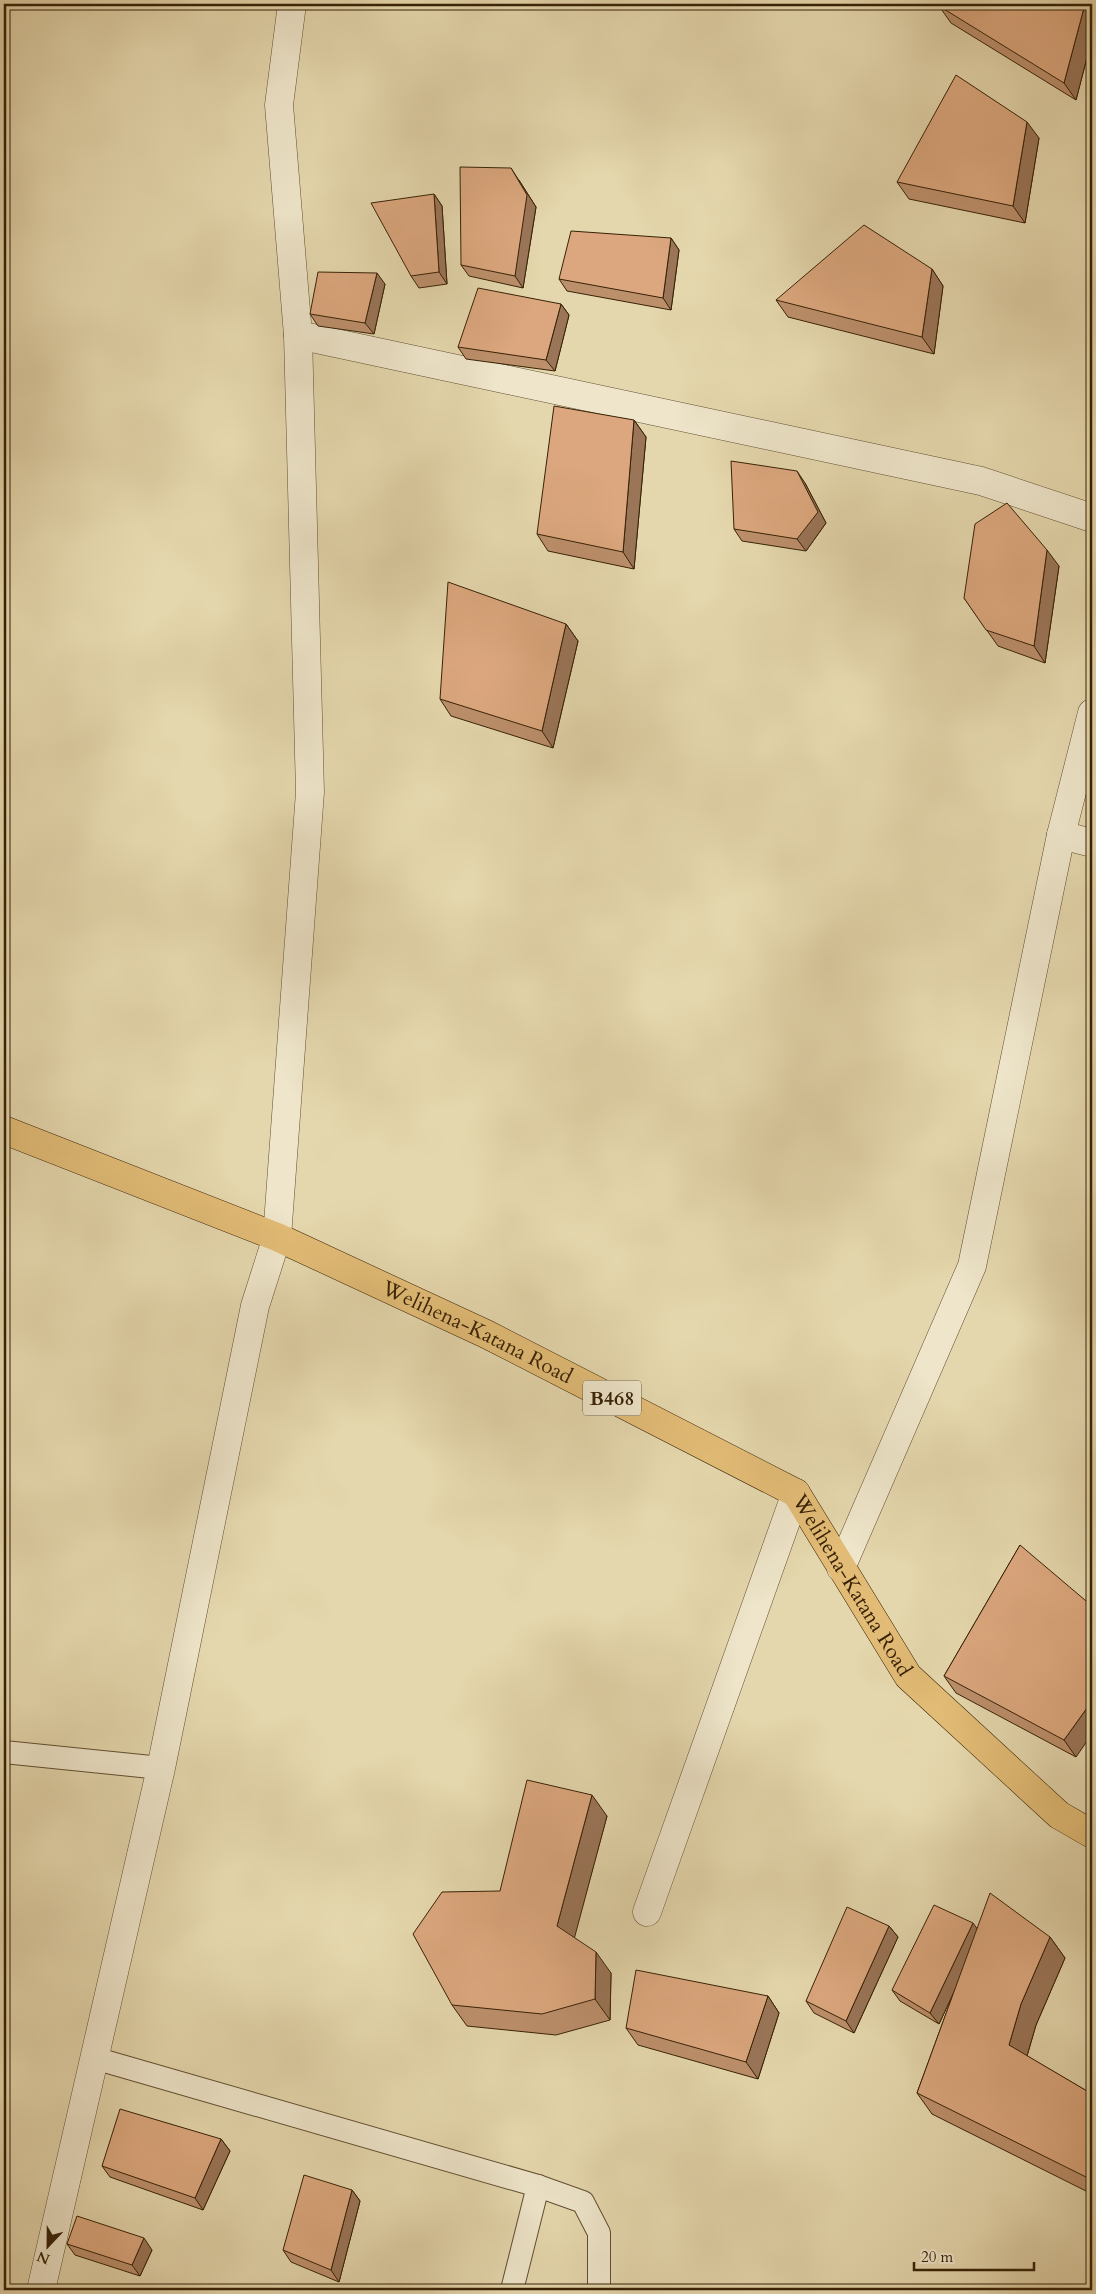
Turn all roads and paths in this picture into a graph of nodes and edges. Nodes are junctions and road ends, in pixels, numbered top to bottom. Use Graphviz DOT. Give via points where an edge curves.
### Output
graph roads {
  1 [pos="292,4"];
  2 [pos="298,335"];
  3 [pos="1092,518"];
  4 [pos="1092,713"];
  5 [pos="1061,835"];
  6 [pos="1092,843"];
  7 [pos="4,1130"];
  8 [pos="277,1237"];
  9 [pos="796,1493"];
  10 [pos="841,1568"];
  11 [pos="4,1752"];
  12 [pos="161,1768"];
  13 [pos="1092,1834"];
  14 [pos="647,1912"];
  15 [pos="94,2058"];
  16 [pos="538,2186"];
  17 [pos="40,2290"];
  18 [pos="512,2290"];
  19 [pos="599,2290"];
  1 -- 2 [label="street" via="279,105"];
  2 -- 3 [label="street" via="981,481"];
  2 -- 8 [label="street" via="310,792"];
  4 -- 5 [label="street"];
  5 -- 6 [label="street"];
  5 -- 10 [label="street" via="972,1266"];
  7 -- 8 [label="main road, Welihena-Katana Road / B468"];
  8 -- 9 [label="main road, Welihena-Katana Road / B468" via="486,1334"];
  8 -- 12 [label="street" via="255,1306"];
  9 -- 10 [label="main road, Welihena-Katana Road"];
  9 -- 14 [label="street"];
  10 -- 13 [label="main road, Welihena-Katana Road" via="908,1676 1059,1815"];
  11 -- 12 [label="lane"];
  12 -- 15 [label="street"];
  15 -- 16 [label="lane"];
  15 -- 17 [label="street"];
  16 -- 18 [label="lane"];
  16 -- 19 [label="lane" via="583,2202 599,2233"];
}
